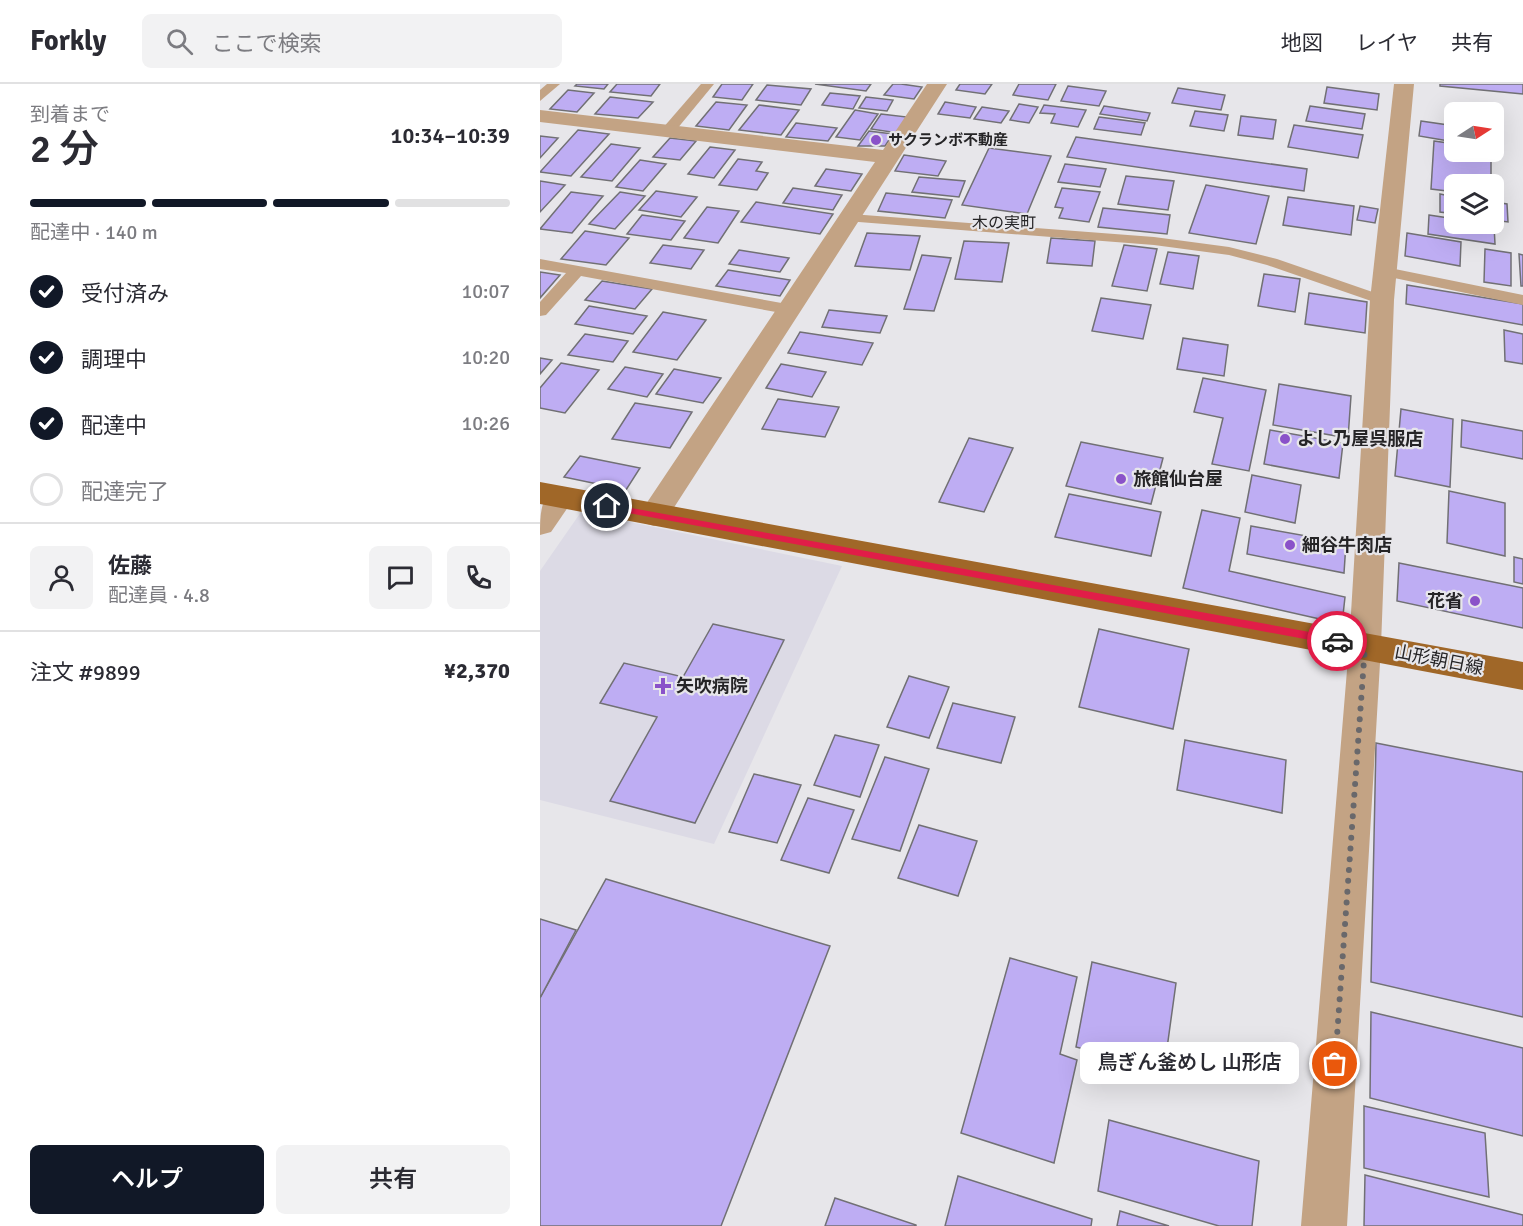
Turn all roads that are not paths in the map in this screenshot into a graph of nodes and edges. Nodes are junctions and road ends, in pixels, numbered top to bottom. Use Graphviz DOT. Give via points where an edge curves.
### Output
graph roads {
  1 [pos="554,84"];
  2 [pos="708,84"];
  3 [pos="937,84"];
  4 [pos="1404,84"];
  5 [pos="540,97"];
  6 [pos="540,116"];
  7 [pos="667,132"];
  8 [pos="890,157"];
  9 [pos="851,218"];
  10 [pos="540,264"];
  11 [pos="578,270"];
  12 [pos="1384,286"];
  13 [pos="1523,300"];
  14 [pos="787,309"];
  15 [pos="540,311"];
  16 [pos="550,495"];
  17 [pos="654,515"];
  18 [pos="540,524"];
  19 [pos="1365,646"];
  20 [pos="1523,676"];
  21 [pos="1324,1226"];
  1 -- 5 [label="lane"];
  2 -- 7 [label="lane"];
  3 -- 8 [label="street"];
  4 -- 12 [label="street"];
  6 -- 7 [label="street"];
  7 -- 8 [label="street"];
  8 -- 9 [label="street"];
  9 -- 12 [label="lane" via="1154,241 1229,251"];
  9 -- 14 [label="street"];
  10 -- 11 [label="lane"];
  11 -- 14 [label="lane"];
  11 -- 15 [label="lane"];
  12 -- 13 [label="lane"];
  12 -- 19 [label="street"];
  14 -- 17 [label="street"];
  16 -- 17 [label="main road, 山形朝日線"];
  16 -- 18 [label="street"];
  17 -- 19 [label="main road, 山形朝日線"];
  19 -- 20 [label="main road, 山形朝日線"];
  19 -- 21 [label="street"];
}
